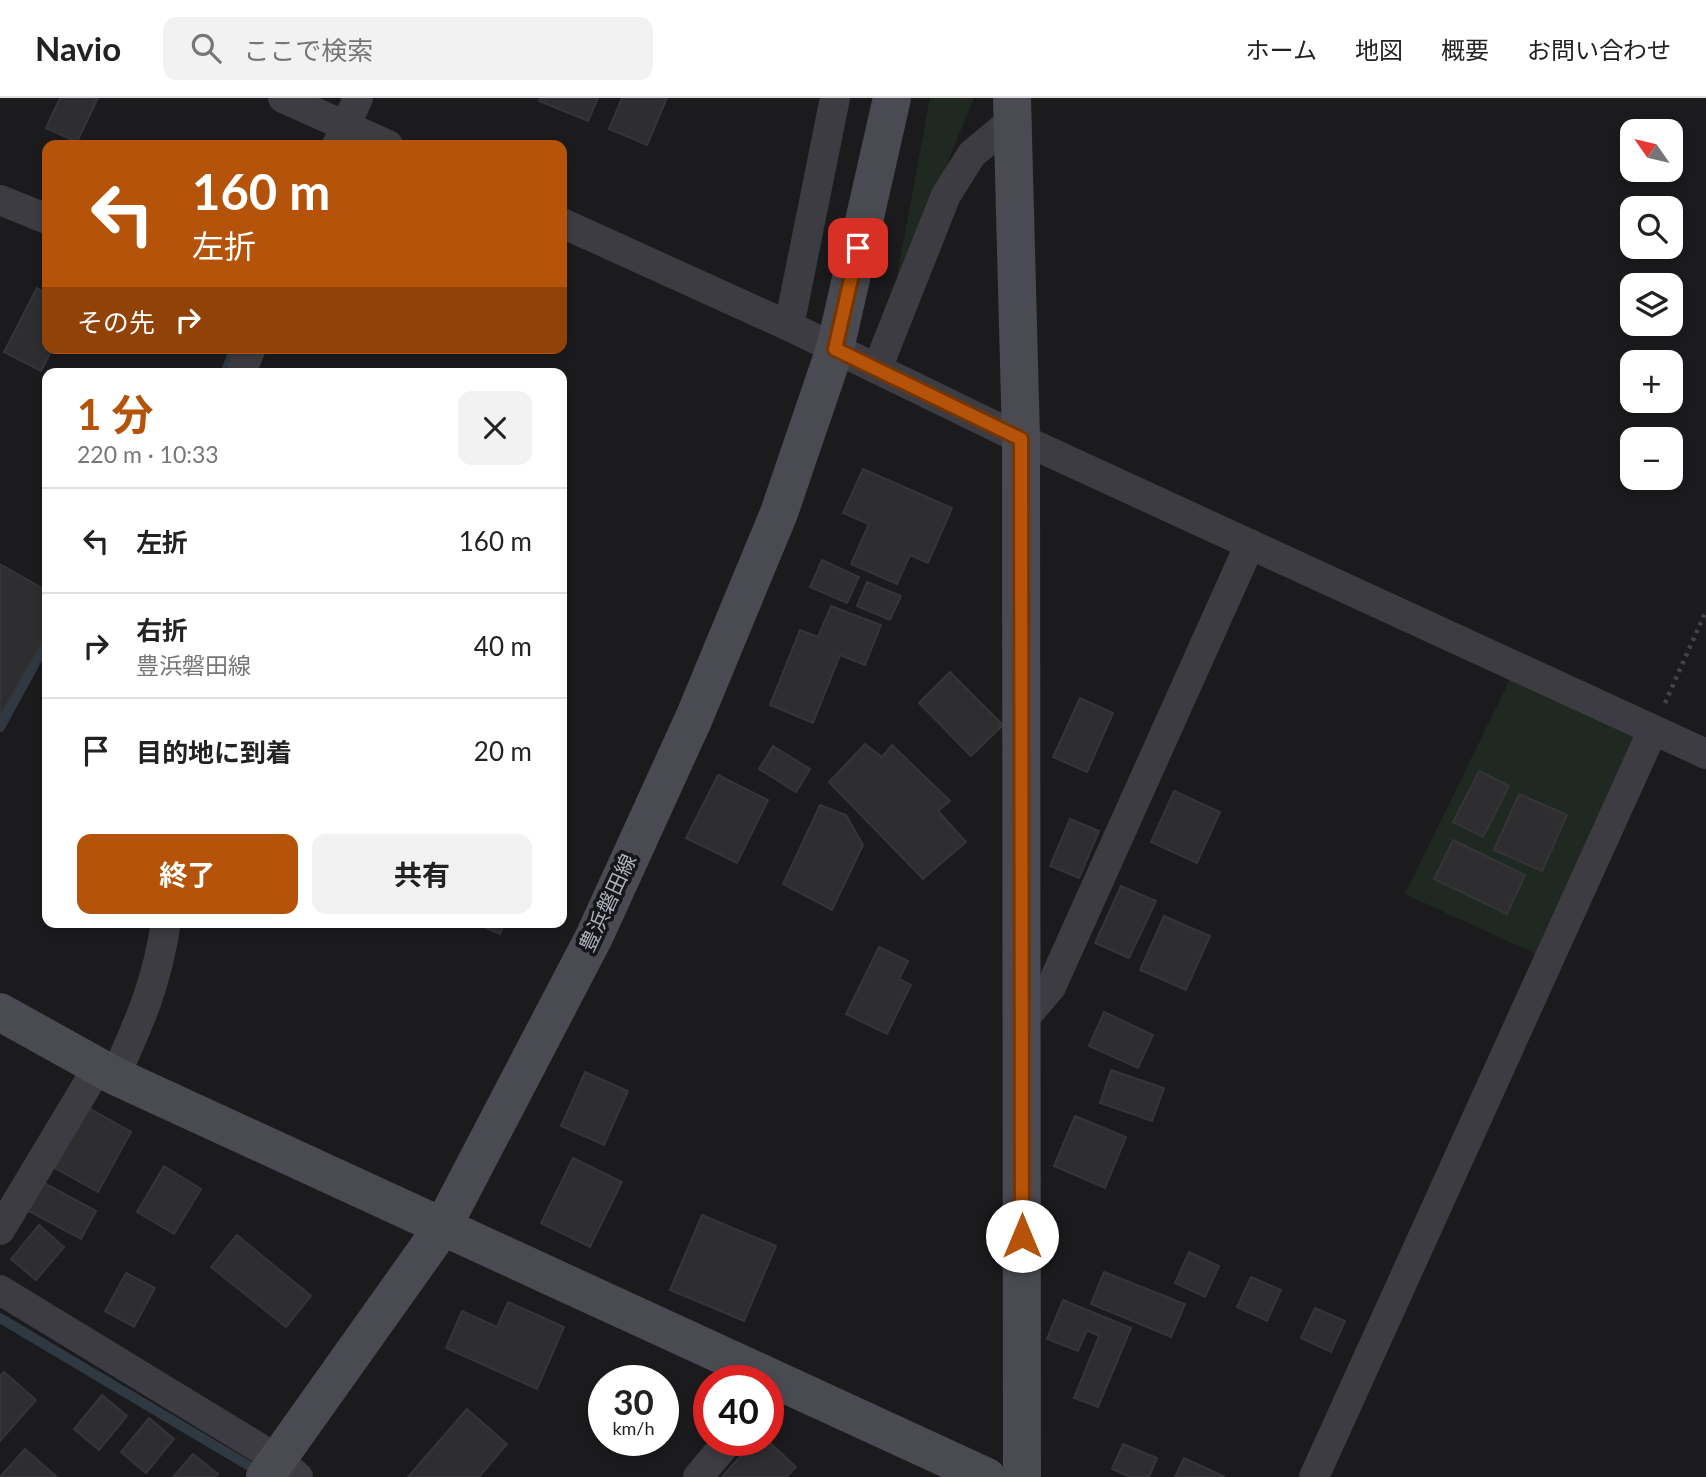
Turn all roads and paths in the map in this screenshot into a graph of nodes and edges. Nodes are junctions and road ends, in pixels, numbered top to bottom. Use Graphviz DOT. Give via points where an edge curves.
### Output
graph roads {
  1 [pos="283,98"];
  2 [pos="358,98"];
  3 [pos="835,98"];
  4 [pos="892,98"];
  5 [pos="1012,109"];
  6 [pos="341,136"];
  7 [pos="362,140"];
  8 [pos="0,200"];
  9 [pos="42,217"];
  10 [pos="567,225"];
  11 [pos="789,326"];
  12 [pos="835,349"];
  13 [pos="877,369"];
  14 [pos="1021,439"];
  15 [pos="1250,544"];
  16 [pos="1706,611"];
  17 [pos="1653,730"];
  18 [pos="1706,754"];
  19 [pos="165,928"];
  20 [pos="0,1012"];
  21 [pos="1022,1021"];
  22 [pos="106,1071"];
  23 [pos="442,1228"];
  24 [pos="0,1230"];
  25 [pos="0,1290"];
  26 [pos="726,1365"];
  27 [pos="784,1392"];
  28 [pos="716,1456"];
  29 [pos="281,1471"];
  30 [pos="698,1477"];
  31 [pos="987,1477"];
  32 [pos="1022,1477"];
  33 [pos="1314,1477"];
  1 -- 6 [label="street"];
  2 -- 6 [label="street"];
  3 -- 11 [label="street"];
  4 -- 12 [label="street, 豊浜磐田線"];
  5 -- 13 [label="street" via="972,153 946,195"];
  5 -- 14 [label="street"];
  6 -- 7 [label="street"];
  8 -- 9 [label="street"];
  10 -- 11 [label="street"];
  11 -- 12 [label="street"];
  12 -- 13 [label="street"];
  12 -- 23 [label="street, 豊浜磐田線" via="779,513 695,718 594,937"];
  13 -- 14 [label="street"];
  14 -- 15 [label="street"];
  14 -- 21 [label="street"];
  15 -- 17 [label="street"];
  15 -- 21 [label="street" via="1051,987"];
  16 -- 17 [label="path"];
  17 -- 18 [label="street"];
  17 -- 33 [label="street"];
  19 -- 22 [label="street" via="159,968 145,1010"];
  20 -- 22 [label="street"];
  21 -- 32 [label="street"];
  22 -- 23 [label="street"];
  22 -- 24 [label="street"];
  23 -- 26 [label="street"];
  23 -- 29 [label="street, 豊浜磐田線"];
  25 -- 29 [label="street"];
  27 -- 31 [label="street"];
  28 -- 30 [label="street"];
}
